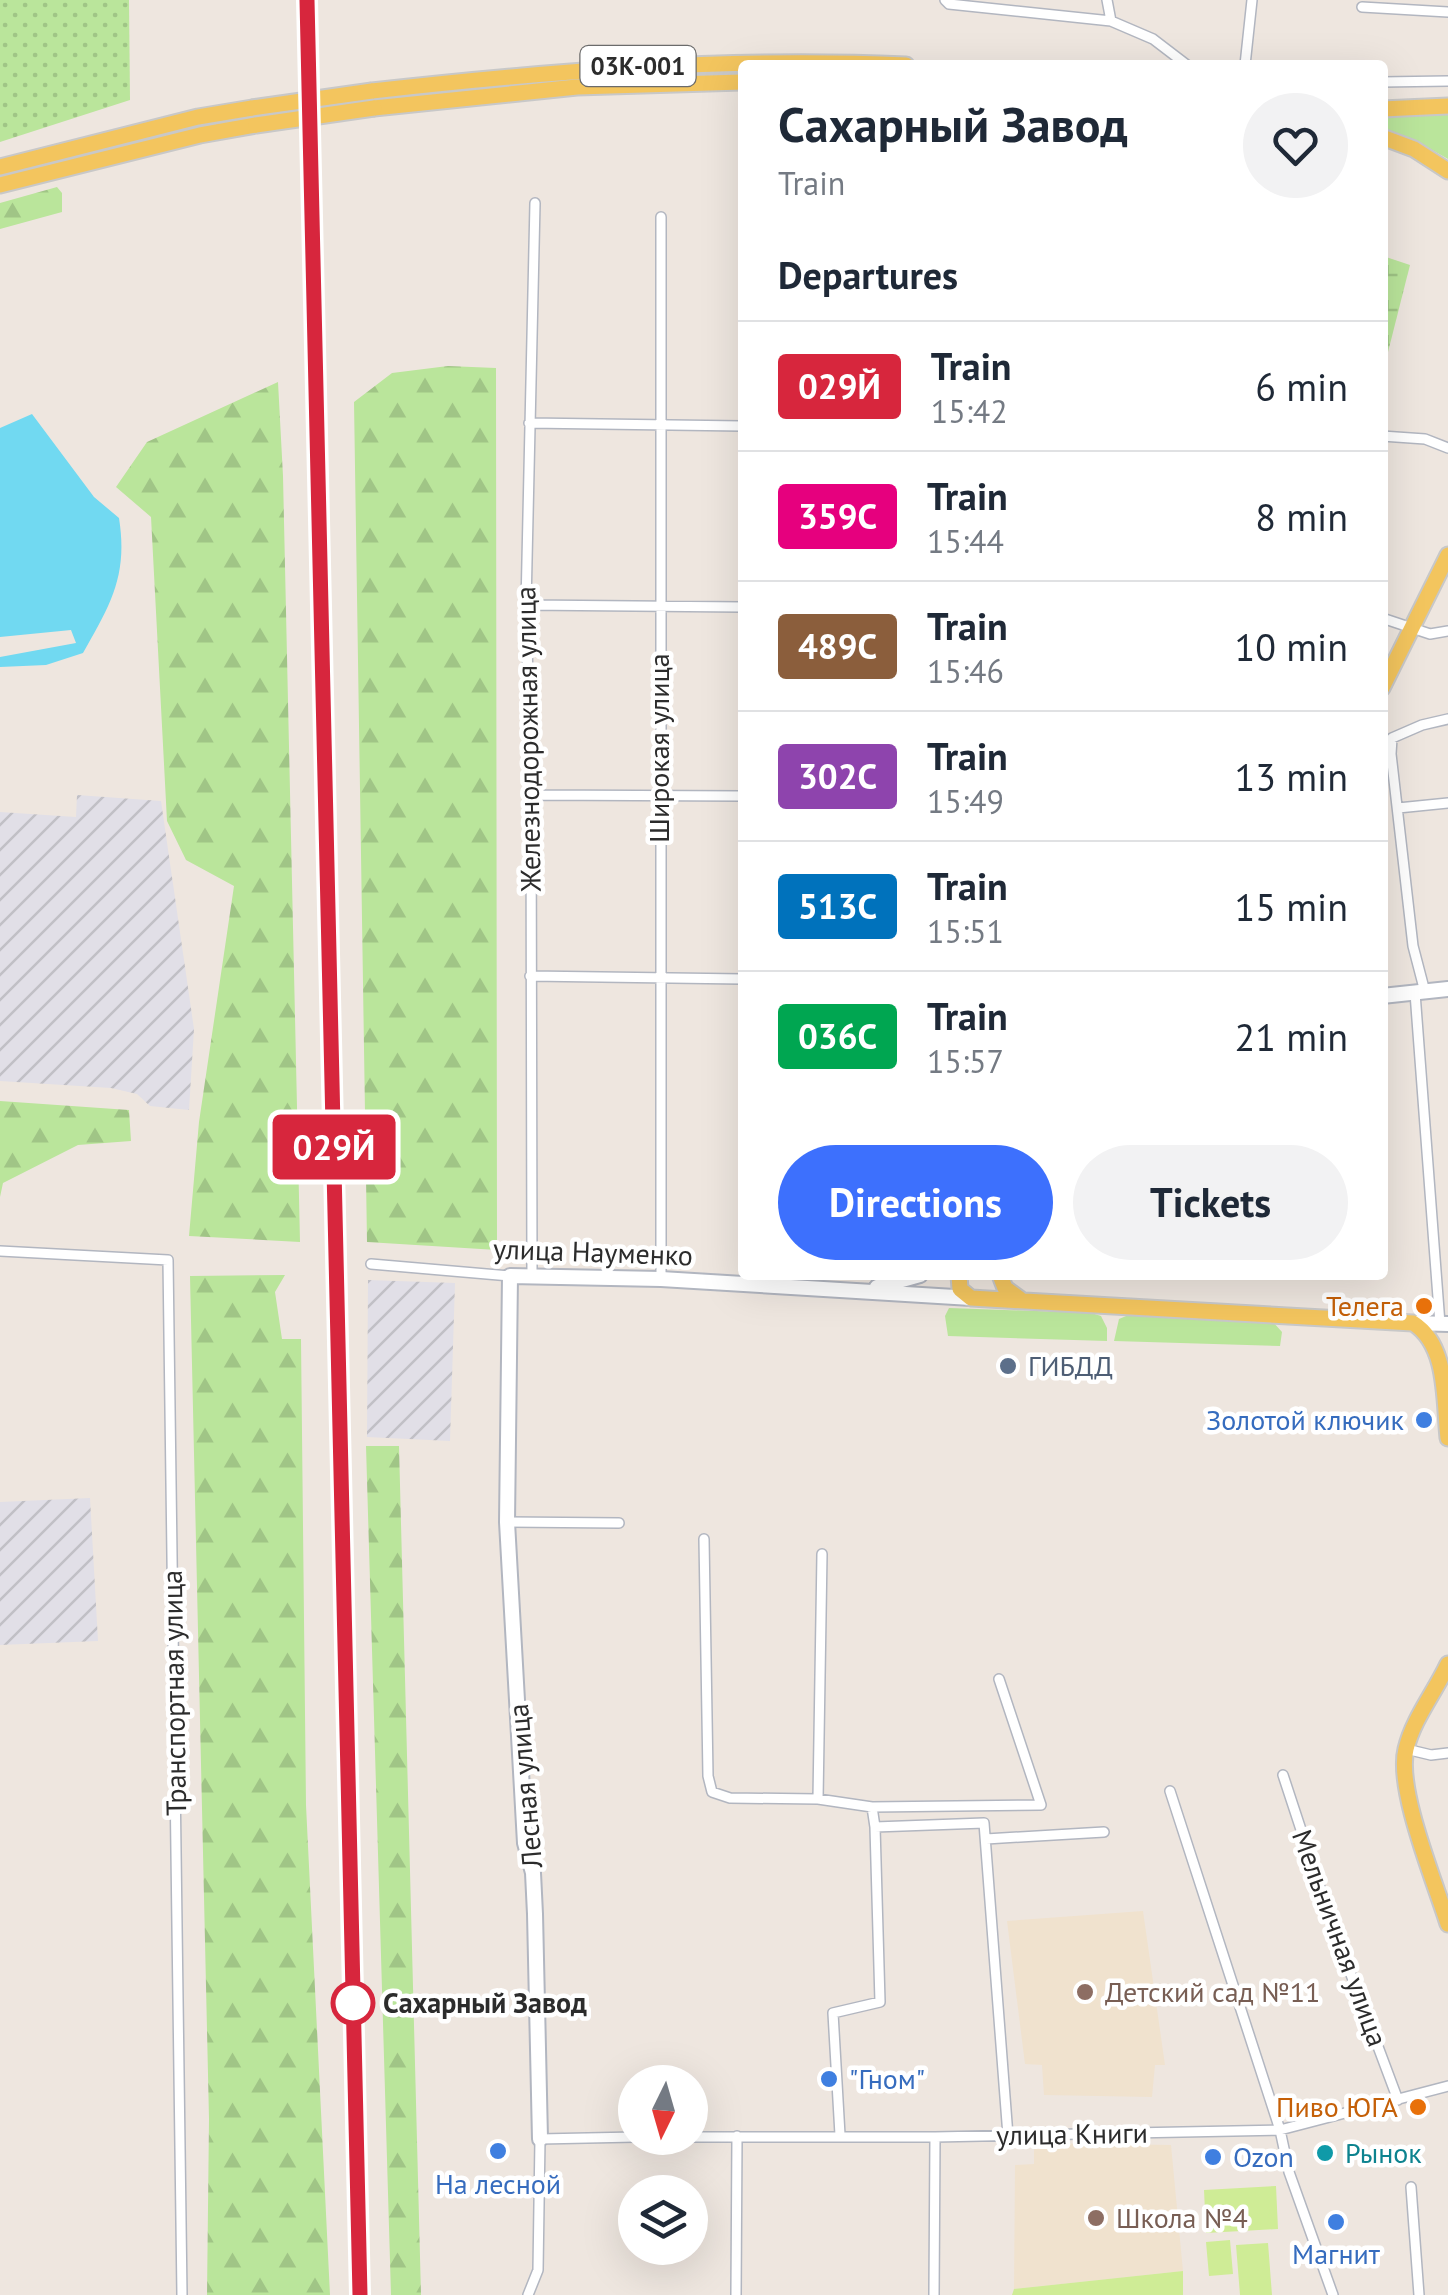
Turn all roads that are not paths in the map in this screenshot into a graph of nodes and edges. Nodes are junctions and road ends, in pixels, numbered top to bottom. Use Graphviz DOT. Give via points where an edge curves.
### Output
graph roads {
  1 [pos="946,0"];
  2 [pos="1108,0"];
  3 [pos="1252,0"];
  4 [pos="1362,7"];
  5 [pos="1448,12"];
  6 [pos="1110,21"];
  7 [pos="1180,60"];
  8 [pos="1246,60"];
  9 [pos="738,64"];
  10 [pos="1448,80"];
  11 [pos="738,82"];
  12 [pos="1388,82"];
  13 [pos="373,100"];
  14 [pos="1448,106"];
  15 [pos="1388,109"];
  16 [pos="254,116"];
  17 [pos="1388,139"];
  18 [pos="0,167"];
  19 [pos="1448,171"];
  20 [pos="0,185"];
  21 [pos="536,203"];
  22 [pos="661,217"];
  23 [pos="530,424"];
  24 [pos="660,426"];
  25 [pos="738,426"];
  26 [pos="1388,437"];
  27 [pos="1448,448"];
  28 [pos="1448,555"];
  29 [pos="526,605"];
  30 [pos="658,606"];
  31 [pos="738,607"];
  32 [pos="1388,620"];
  33 [pos="1411,629"];
  34 [pos="1448,632"];
  35 [pos="1388,676"];
  36 [pos="1448,719"];
  37 [pos="530,794"];
  38 [pos="661,794"];
  39 [pos="738,796"];
  40 [pos="1448,802"];
  41 [pos="1398,808"];
  42 [pos="530,976"];
  43 [pos="658,978"];
  44 [pos="738,979"];
  45 [pos="1448,989"];
  46 [pos="1420,992"];
  47 [pos="1388,995"];
  48 [pos="0,1251"];
  49 [pos="371,1264"];
  50 [pos="510,1276"];
  51 [pos="532,1276"];
  52 [pos="660,1279"];
  53 [pos="738,1280"];
  54 [pos="789,1280"];
  55 [pos="902,1280"];
  56 [pos="959,1280"];
  57 [pos="999,1283"];
  58 [pos="868,1290"];
  59 [pos="971,1298"];
  60 [pos="1413,1324"];
  61 [pos="1444,1324"];
  62 [pos="1448,1438"];
  63 [pos="506,1522"];
  64 [pos="619,1523"];
  65 [pos="704,1538"];
  66 [pos="822,1554"];
  67 [pos="1448,1664"];
  68 [pos="999,1678"];
  69 [pos="1406,1749"];
  70 [pos="1448,1753"];
  71 [pos="1283,1775"];
  72 [pos="1170,1791"];
  73 [pos="818,1798"];
  74 [pos="872,1807"];
  75 [pos="876,1827"];
  76 [pos="1104,1832"];
  77 [pos="986,1840"];
  78 [pos="1448,1924"];
  79 [pos="1448,2086"];
  80 [pos="1398,2100"];
  81 [pos="1280,2130"];
  82 [pos="840,2135"];
  83 [pos="708,2136"];
  84 [pos="737,2136"];
  85 [pos="1008,2136"];
  86 [pos="935,2137"];
  87 [pos="618,2138"];
  88 [pos="540,2139"];
  89 [pos="1411,2186"];
  90 [pos="182,2295"];
  91 [pos="528,2295"];
  92 [pos="736,2295"];
  93 [pos="934,2295"];
  94 [pos="1333,2295"];
  95 [pos="1419,2295"];
  1 -- 6 [label="street"];
  2 -- 6 [label="street"];
  3 -- 8 [label="street"];
  4 -- 5 [label="street"];
  6 -- 7 [label="street" via="1153,39"];
  9 -- 13 [label="main road, 03К-001" via="636,66"];
  10 -- 12 [label="street"];
  11 -- 13 [label="main road, 03К-001"];
  13 -- 16 [label="main road, 03К-001, bridge"];
  14 -- 15 [label="main road"];
  16 -- 18 [label="main road, 03К-001" via="147,130"];
  16 -- 20 [label="main road, 03К-001"];
  17 -- 19 [label="main road"];
  21 -- 23 [label="street, Железнодорожная улица"];
  22 -- 24 [label="street, Широкая улица"];
  23 -- 24 [label="street"];
  23 -- 29 [label="street, Железнодорожная улица"];
  24 -- 25 [label="street"];
  24 -- 30 [label="street, Широкая улица"];
  26 -- 27 [label="street"];
  28 -- 33 [label="main road"];
  29 -- 30 [label="street"];
  29 -- 37 [label="street, Железнодорожная улица"];
  30 -- 31 [label="street"];
  30 -- 38 [label="street, Широкая улица"];
  32 -- 33 [label="street"];
  33 -- 34 [label="street"];
  33 -- 35 [label="main road"];
  36 -- 41 [label="street" via="1392,738"];
  37 -- 38 [label="street"];
  37 -- 42 [label="street, Железнодорожная улица"];
  38 -- 39 [label="street"];
  38 -- 43 [label="street, Широкая улица"];
  40 -- 41 [label="street"];
  41 -- 46 [label="street"];
  42 -- 43 [label="street"];
  42 -- 51 [label="street, Железнодорожная улица"];
  43 -- 44 [label="street"];
  43 -- 52 [label="street, Широкая улица"];
  45 -- 46 [label="street"];
  46 -- 47 [label="street"];
  46 -- 61 [label="street"];
  48 -- 90 [label="street, Транспортная улица" via="168,1260"];
  49 -- 50 [label="street, улица Науменко"];
  50 -- 51 [label="street, улица Науменко"];
  50 -- 63 [label="street, Лесная улица"];
  51 -- 52 [label="street, улица Науменко"];
  52 -- 53 [label="street, улица Науменко"];
  54 -- 58 [label="street, улица Науменко"];
  55 -- 58 [label="street"];
  56 -- 59 [label="main road"];
  57 -- 59 [label="main road, улица Науменко"];
  57 -- 60 [label="main road" via="1023,1301"];
  58 -- 59 [label="street, улица Науменко"];
  60 -- 61 [label="street"];
  60 -- 62 [label="main road" via="1435,1342"];
  63 -- 64 [label="street"];
  63 -- 88 [label="street, Лесная улица" via="524,1843 533,1873"];
  65 -- 73 [label="street" via="712,1792"];
  66 -- 73 [label="street"];
  67 -- 69 [label="main road"];
  68 -- 74 [label="street" via="1041,1805"];
  69 -- 70 [label="street"];
  69 -- 78 [label="main road" via="1408,1793"];
  71 -- 80 [label="street, Мельничная улица"];
  72 -- 81 [label="street"];
  73 -- 74 [label="street"];
  74 -- 75 [label="street"];
  75 -- 77 [label="street" via="984,1822"];
  75 -- 82 [label="street" via="880,2002 833,2013"];
  76 -- 77 [label="street"];
  77 -- 85 [label="street"];
  79 -- 80 [label="street, улица Книги"];
  80 -- 81 [label="street, улица Книги"];
  81 -- 85 [label="street, улица Книги"];
  81 -- 94 [label="street"];
  82 -- 84 [label="street, улица Книги"];
  82 -- 86 [label="street, улица Книги"];
  83 -- 84 [label="street, улица Книги"];
  84 -- 92 [label="street"];
  85 -- 86 [label="street, улица Книги"];
  86 -- 93 [label="street"];
  87 -- 88 [label="street"];
  88 -- 91 [label="street, Лесная улица" via="538,2270"];
  89 -- 95 [label="street"];
}
